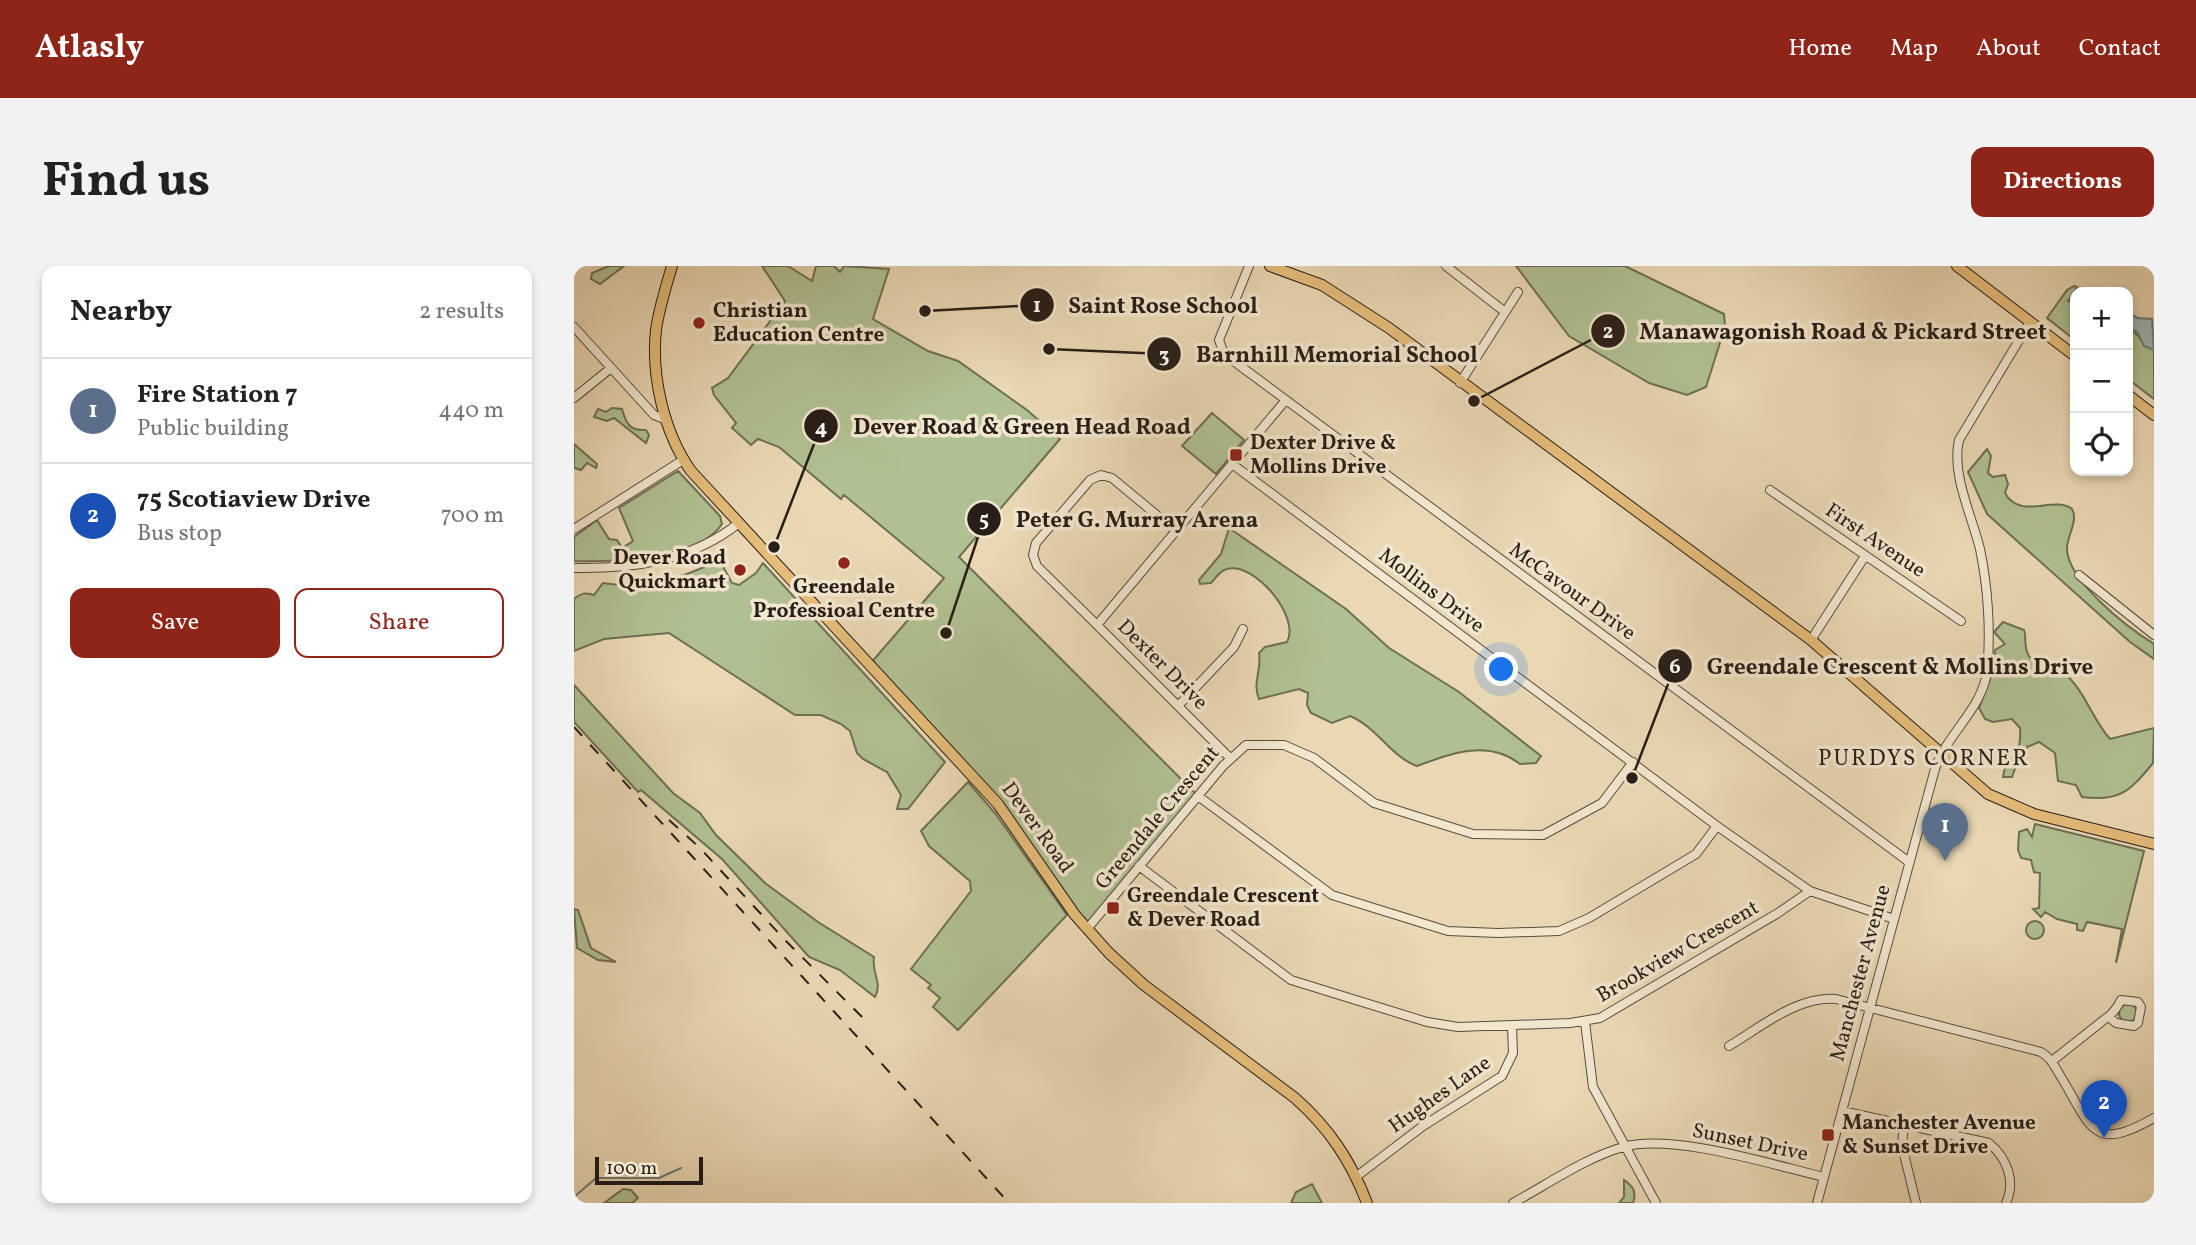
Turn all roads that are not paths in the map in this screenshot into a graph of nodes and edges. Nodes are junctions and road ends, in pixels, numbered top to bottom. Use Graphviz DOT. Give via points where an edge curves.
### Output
graph roads {
  1 [pos="672,266"];
  2 [pos="1249,266"];
  3 [pos="1270,266"];
  4 [pos="1446,266"];
  5 [pos="1956,266"];
  6 [pos="1518,292"];
  7 [pos="1505,312"];
  8 [pos="2030,322"];
  9 [pos="574,327"];
  10 [pos="2070,352"];
  11 [pos="611,368"];
  12 [pos="1460,383"];
  13 [pos="574,397"];
  14 [pos="2133,399"];
  15 [pos="1285,401"];
  16 [pos="2154,415"];
  17 [pos="667,420"];
  18 [pos="683,460"];
  19 [pos="1232,464"];
  20 [pos="1770,490"];
  21 [pos="740,523"];
  22 [pos="575,527"];
  23 [pos="1176,531"];
  24 [pos="1865,556"];
  25 [pos="574,568"];
  26 [pos="2079,575"];
  27 [pos="1961,621"];
  28 [pos="1097,625"];
  29 [pos="1242,629"];
  30 [pos="2154,635"];
  31 [pos="1811,640"];
  32 [pos="1178,706"];
  33 [pos="1940,752"];
  34 [pos="1230,758"];
  35 [pos="1633,762"];
  36 [pos="1198,796"];
  37 [pos="1717,826"];
  38 [pos="2154,844"];
  39 [pos="1909,862"];
  40 [pos="1139,866"];
  41 [pos="1810,891"];
  42 [pos="1894,919"];
  43 [pos="1087,929"];
  44 [pos="1870,1006"];
  45 [pos="2109,1017"];
  46 [pos="1585,1022"];
  47 [pos="1512,1026"];
  48 [pos="1729,1046"];
  49 [pos="2052,1061"];
  50 [pos="1842,1111"];
  51 [pos="2154,1118"];
  52 [pos="1904,1123"];
  53 [pos="1625,1147"];
  54 [pos="1357,1177"];
  55 [pos="1824,1178"];
  56 [pos="1367,1203"];
  57 [pos="1513,1203"];
  58 [pos="1656,1203"];
  59 [pos="1817,1203"];
  60 [pos="1916,1203"];
  61 [pos="2006,1203"];
  1 -- 17 [label="main road" via="655,352"];
  2 -- 15 [label="street, McCavour Drive" via="1219,345 1224,354"];
  3 -- 12 [label="main road" via="1322,285 1352,303"];
  4 -- 7 [label="street"];
  5 -- 8 [label="main road"];
  6 -- 7 [label="street"];
  7 -- 12 [label="street"];
  8 -- 10 [label="main road"];
  8 -- 33 [label="street, Manchester Avenue" via="1963,430 1956,452 1981,553 1988,661 1982,689"];
  9 -- 11 [label="street"];
  11 -- 13 [label="street"];
  11 -- 17 [label="street" via="654,415"];
  12 -- 31 [label="main road"];
  14 -- 16 [label="main road"];
  15 -- 19 [label="street, Dexter Drive"];
  15 -- 39 [label="street, McCavour Drive"];
  17 -- 18 [label="main road"];
  18 -- 21 [label="main road, Dever Road"];
  18 -- 22 [label="street"];
  19 -- 23 [label="street, Dexter Drive"];
  19 -- 35 [label="street, Mollins Drive"];
  20 -- 24 [label="street, First Avenue"];
  21 -- 25 [label="street" via="711,543 663,561"];
  21 -- 43 [label="main road, Dever Road" via="998,804"];
  23 -- 28 [label="street, Dexter Drive"];
  23 -- 28 [label="street" via="1112,478 1101,475 1090,480 1036,543 1033,555 1037,566"];
  24 -- 27 [label="street, First Avenue"];
  24 -- 31 [label="street"];
  26 -- 30 [label="street"];
  28 -- 32 [label="street, Dexter Drive"];
  29 -- 32 [label="street" via="1234,647"];
  31 -- 33 [label="main road"];
  32 -- 34 [label="street, Dexter Drive"];
  33 -- 38 [label="main road" via="1980,788 2012,806"];
  33 -- 39 [label="street, Manchester Avenue"];
  34 -- 35 [label="street, Greendale Crescent" via="1245,745 1284,745 1314,758 1374,803 1473,834 1524,835 1543,835 1602,803"];
  34 -- 36 [label="street, Greendale Crescent"];
  35 -- 37 [label="street, Mollins Drive"];
  36 -- 37 [label="street" via="1332,895 1448,931 1559,930 1588,918 1696,854"];
  36 -- 40 [label="street, Greendale Crescent"];
  37 -- 41 [label="street, Mollins Drive"];
  39 -- 42 [label="street, Manchester Avenue"];
  40 -- 43 [label="street, Greendale Crescent"];
  40 -- 47 [label="street, Brookview Crescent" via="1291,980 1427,1022 1458,1027"];
  41 -- 42 [label="street, Mollins Drive"];
  41 -- 46 [label="street, Brookview Crescent" via="1600,1018"];
  42 -- 44 [label="street, Manchester Avenue"];
  43 -- 54 [label="main road, Dever Road" via="1144,985 1309,1110 1333,1137"];
  44 -- 48 [label="street" via="1836,999 1811,1001"];
  44 -- 49 [label="street" via="2038,1051"];
  44 -- 50 [label="street, Manchester Avenue"];
  45 -- 49 [label="street"];
  46 -- 47 [label="street, Brookview Crescent"];
  46 -- 53 [label="street" via="1592,1087"];
  47 -- 54 [label="street, Hughes Lane" via="1513,1053 1502,1076 1423,1126"];
  49 -- 51 [label="street" via="2098,1132 2118,1135"];
  50 -- 52 [label="street"];
  50 -- 55 [label="street, Manchester Avenue"];
  52 -- 60 [label="street" via="1902,1146"];
  52 -- 61 [label="street" via="1989,1143 2009,1173"];
  53 -- 55 [label="street, Sunset Drive" via="1686,1145"];
  53 -- 57 [label="street, Sunset Drive"];
  53 -- 58 [label="street"];
  54 -- 56 [label="main road, Dever Road"];
  55 -- 59 [label="street, Manchester Avenue"];
}
